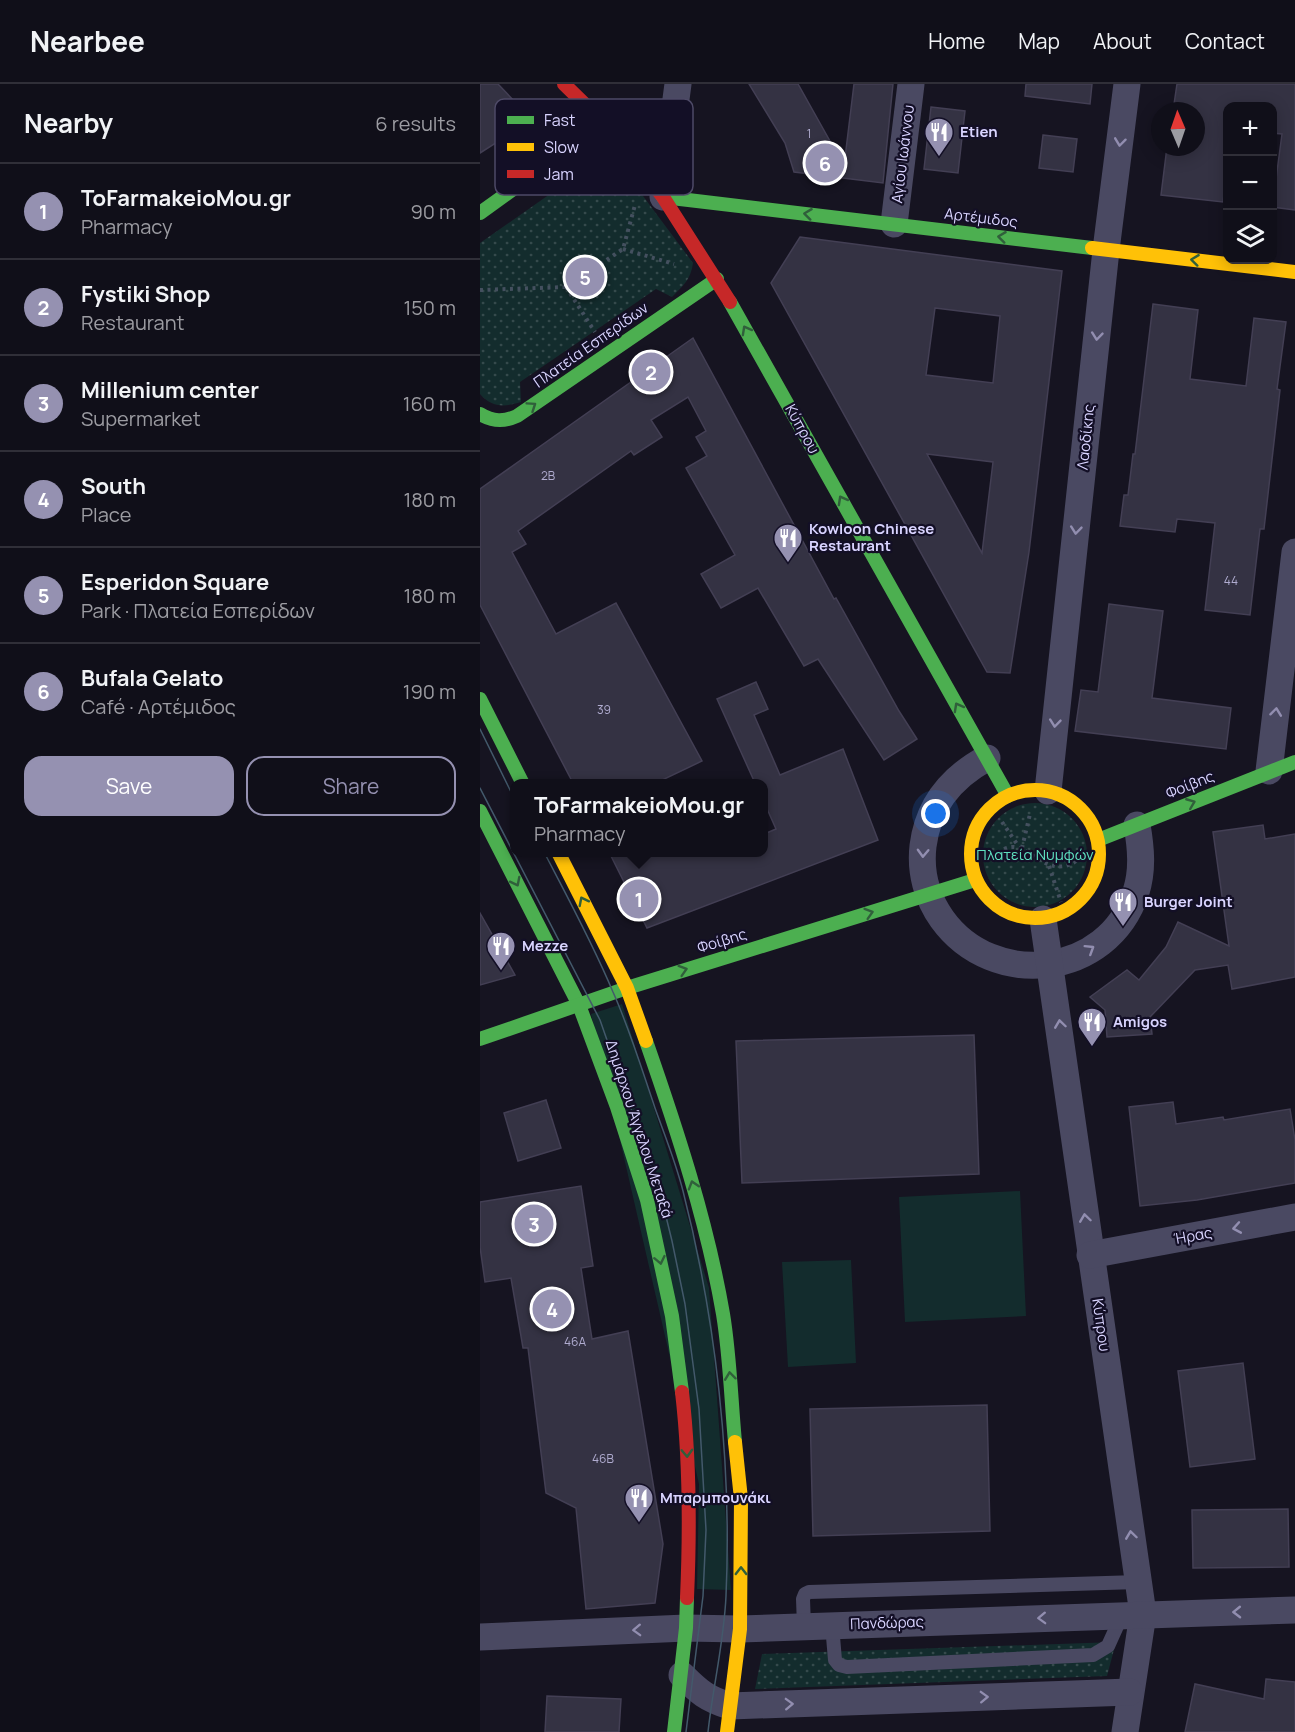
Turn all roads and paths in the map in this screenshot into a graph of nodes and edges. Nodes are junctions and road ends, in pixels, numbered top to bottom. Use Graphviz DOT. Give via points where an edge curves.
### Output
graph roads {
  1 [pos="564,84"];
  2 [pos="678,84"];
  3 [pos="911,84"];
  4 [pos="1127,84"];
  5 [pos="579,99"];
  6 [pos="676,99"];
  7 [pos="505,195"];
  8 [pos="629,196"];
  9 [pos="663,197"];
  10 [pos="480,213"];
  11 [pos="894,224"];
  12 [pos="623,249"];
  13 [pos="1106,250"];
  14 [pos="679,265"];
  15 [pos="1295,272"];
  16 [pos="717,279"];
  17 [pos="566,287"];
  18 [pos="480,290"];
  19 [pos="609,354"];
  20 [pos="480,414"];
  21 [pos="1295,552"];
  22 [pos="480,699"];
  23 [pos="987,758"];
  24 [pos="1295,762"];
  25 [pos="1269,771"];
  26 [pos="521,779"];
  27 [pos="1042,790"];
  28 [pos="1008,796"];
  29 [pos="991,807"];
  30 [pos="480,812"];
  31 [pos="1137,825"];
  32 [pos="1098,840"];
  33 [pos="1020,848"];
  34 [pos="561,857"];
  35 [pos="1048,865"];
  36 [pos="975,880"];
  37 [pos="929,895"];
  38 [pos="1054,915"];
  39 [pos="1050,965"];
  40 [pos="627,988"];
  41 [pos="579,1005"];
  42 [pos="480,1039"];
  43 [pos="1295,1217"];
  44 [pos="1090,1255"];
  45 [pos="1138,1581"];
  46 [pos="1295,1610"];
  47 [pos="1132,1614"];
  48 [pos="832,1625"];
  49 [pos="804,1626"];
  50 [pos="686,1628"];
  51 [pos="740,1629"];
  52 [pos="480,1637"];
  53 [pos="682,1675"];
  54 [pos="1130,1692"];
  55 [pos="730,1706"];
  56 [pos="674,1732"];
  57 [pos="727,1732"];
  58 [pos="1125,1732"];
  1 -- 5 [label="street, Κύπρου"];
  2 -- 6 [label="street"];
  3 -- 11 [label="street, Αγίου Ιωάννου"];
  4 -- 13 [label="street, Λαοδίκης, one-way"];
  7 -- 10 [label="street"];
  8 -- 12 [label="path" via="635,205"];
  11 -- 9 [label="street, Αρτέμιδος, one-way"];
  9 -- 16 [label="street, Κύπρου"];
  13 -- 11 [label="street, Αρτέμιδος, one-way"];
  12 -- 14 [label="path"];
  12 -- 17 [label="path"];
  15 -- 13 [label="street, Αρτέμιδος, one-way"];
  13 -- 27 [label="street, Λαοδίκης, one-way"];
  16 -- 19 [label="street, Πλατεία Εσπερίδων"];
  23 -- 16 [label="street, Κύπρου, one-way"];
  17 -- 18 [label="path"];
  17 -- 19 [label="path"];
  20 -- 19 [label="street, Πλατεία Εσπερίδων, one-way" via="490,420 509,421"];
  25 -- 21 [label="street, one-way"];
  22 -- 26 [label="street"];
  23 -- 28 [label="street, Κύπρου"];
  23 -- 37 [label="street, one-way" via="953,781 931,815 922,855"];
  24 -- 25 [label="street, Φοίβης"];
  31 -- 25 [label="street, Φοίβης, one-way"];
  27 -- 28 [label="street"];
  27 -- 32 [label="street" via="1065,797 1080,808"];
  27 -- 33 [label="path"];
  28 -- 29 [label="street"];
  29 -- 33 [label="path"];
  29 -- 36 [label="street" via="979,822 972,841 970,861"];
  30 -- 41 [label="street, Δημάρχου Άγγελου Μεταξά, one-way"];
  31 -- 32 [label="street, Φοίβης"];
  39 -- 31 [label="street, one-way" via="1093,948 1126,915 1141,871"];
  32 -- 35 [label="path" via="1074,862 1057,867"];
  32 -- 38 [label="street" via="1100,854 1094,882 1076,904"];
  33 -- 35 [label="path"];
  33 -- 36 [label="path" via="1002,850"];
  40 -- 34 [label="street, one-way"];
  35 -- 38 [label="path"];
  36 -- 37 [label="street, Φοίβης"];
  36 -- 38 [label="street" via="1002,911 1022,918"];
  37 -- 39 [label="street" via="948,927 977,952 1012,965"];
  40 -- 37 [label="street, Φοίβης, one-way"];
  38 -- 39 [label="street, Κύπρου"];
  44 -- 39 [label="street, Κύπρου, one-way"];
  40 -- 41 [label="street, Φοίβης"];
  51 -- 40 [label="street, one-way" via="741,1499 723,1315 698,1203"];
  41 -- 42 [label="street, Φοίβης"];
  41 -- 50 [label="street, Δημάρχου Άγγελου Μεταξά, one-way" via="647,1200 672,1316 687,1436 690,1536"];
  43 -- 44 [label="street, Ήρας, one-way"];
  45 -- 44 [label="street, Κύπρου, one-way"];
  45 -- 47 [label="street, Κύπρου"];
  45 -- 49 [label="lane" via="809,1592 803,1599"];
  46 -- 47 [label="street, Πανδώρας, one-way"];
  47 -- 48 [label="street, Πανδώρας, one-way"];
  47 -- 48 [label="lane" via="1108,1646 1093,1655 847,1667 835,1660"];
  47 -- 54 [label="street, Κύπρου"];
  48 -- 49 [label="street, Πανδώρας"];
  49 -- 51 [label="street, Πανδώρας"];
  50 -- 51 [label="street, Πανδώρας"];
  50 -- 52 [label="street, Πανδώρας, one-way"];
  50 -- 53 [label="street, Δημάρχου Άγγελου Μεταξά"];
  51 -- 55 [label="street"];
  53 -- 55 [label="street" via="701,1694"];
  53 -- 56 [label="street, Δημάρχου Άγγελου Μεταξά"];
  55 -- 54 [label="street, one-way"];
  54 -- 58 [label="street, Κύπρου"];
  55 -- 57 [label="street"];
}
